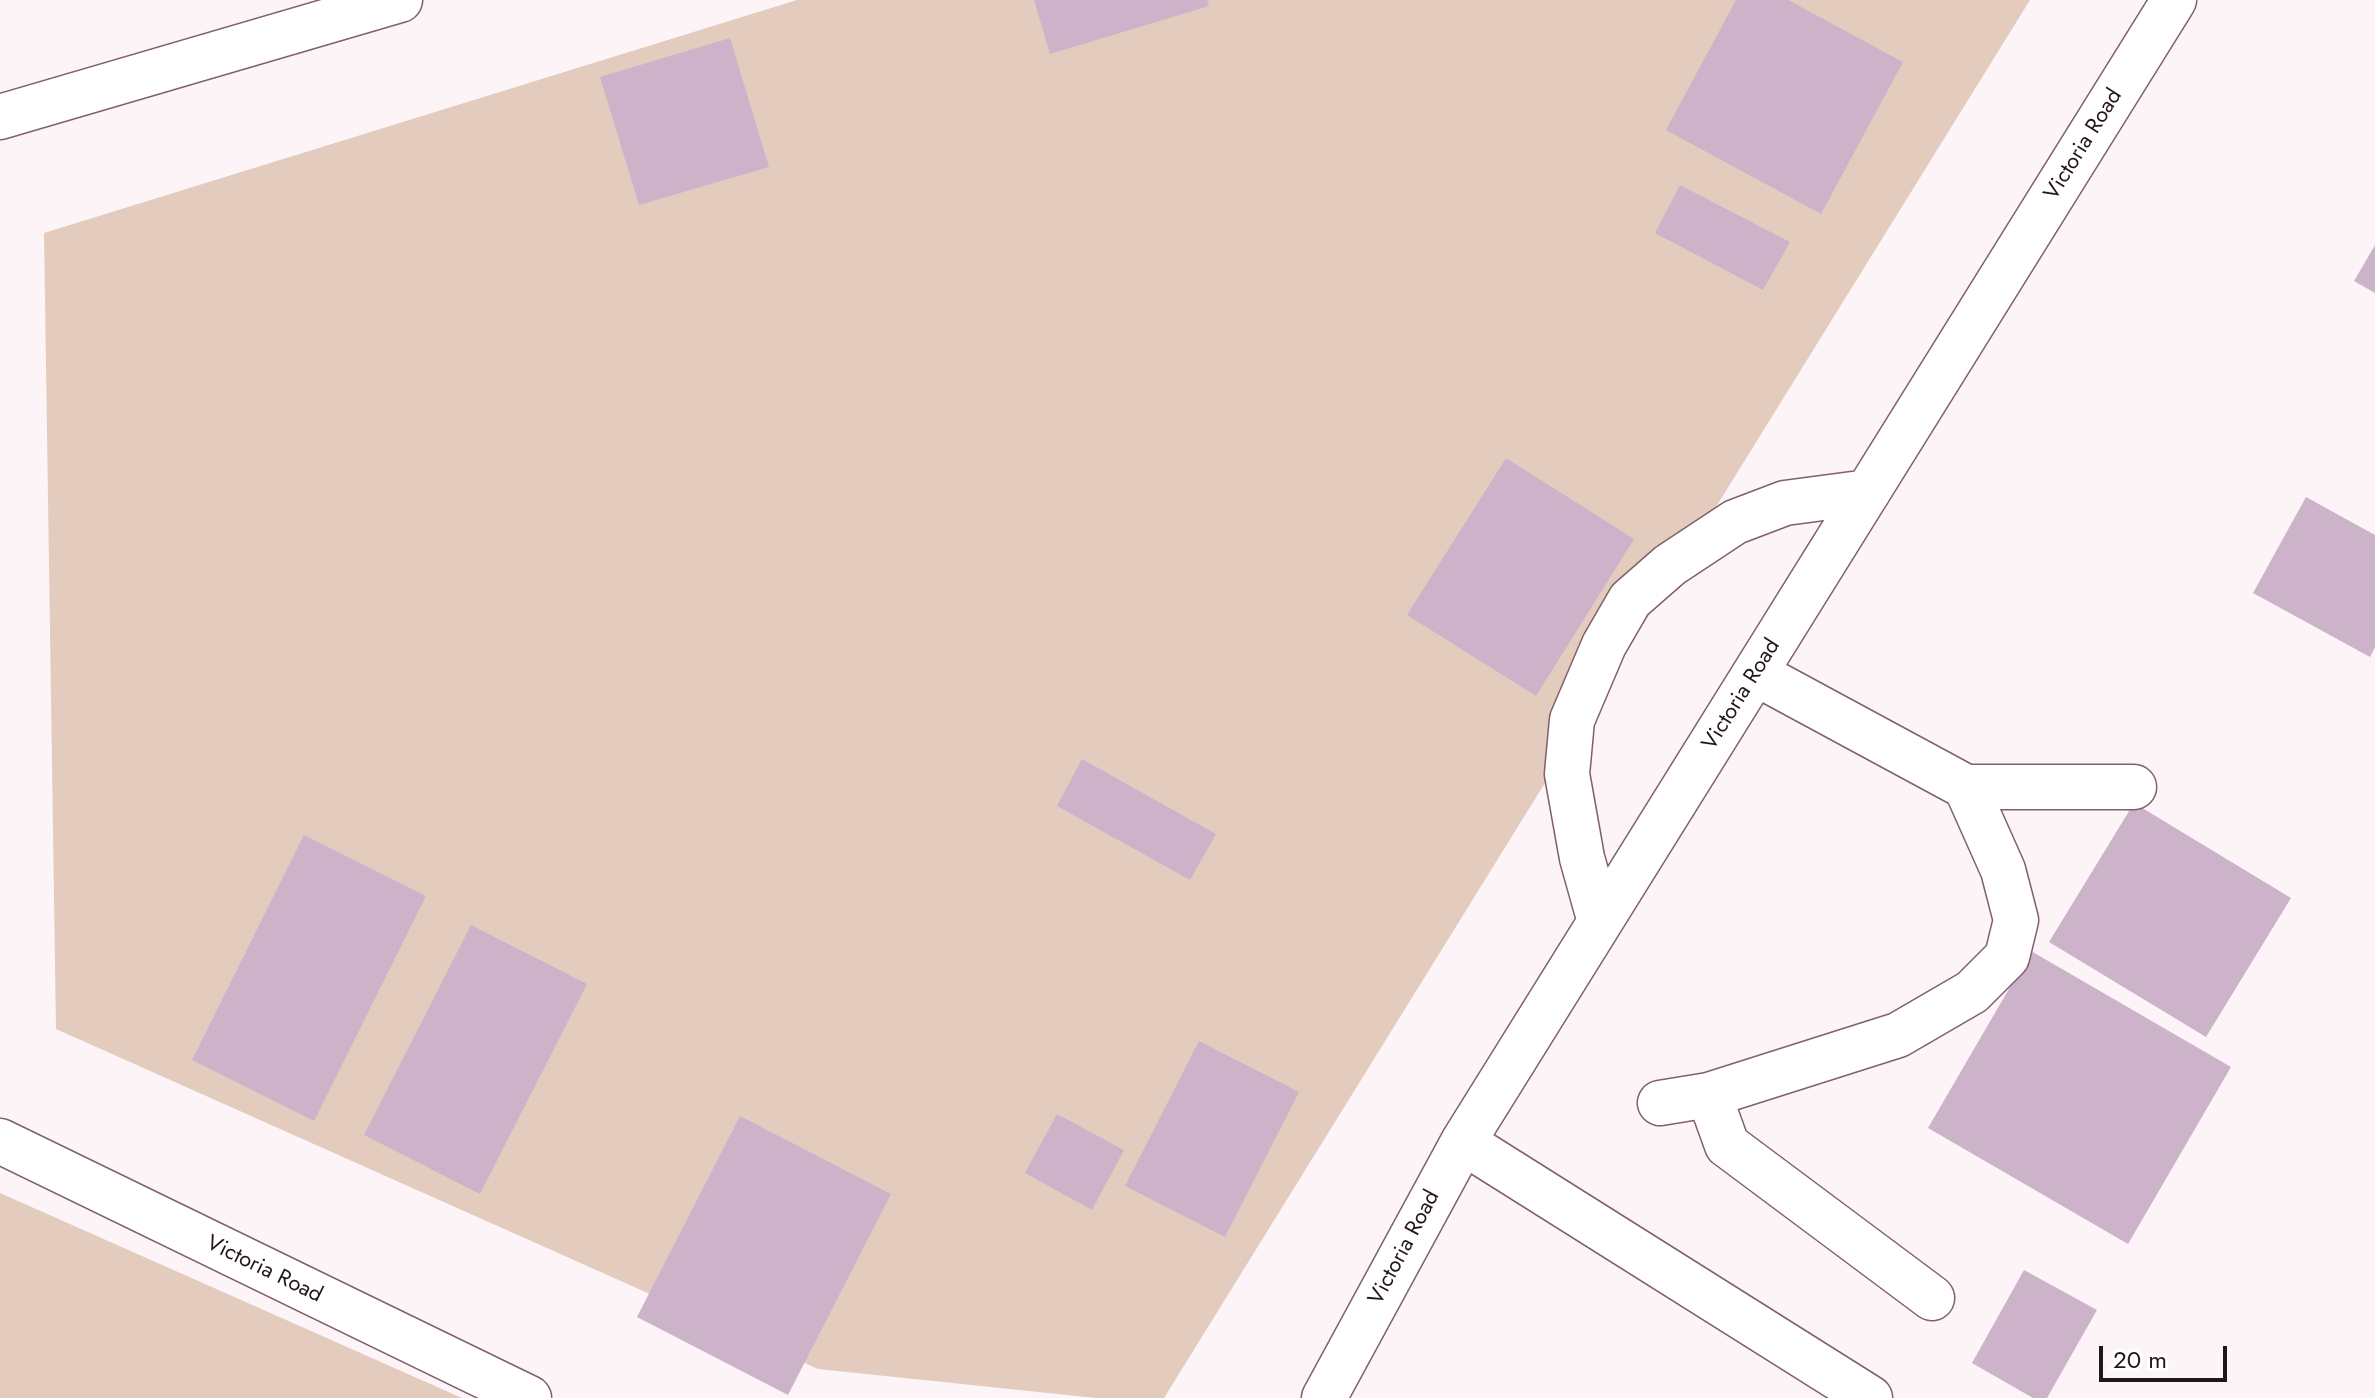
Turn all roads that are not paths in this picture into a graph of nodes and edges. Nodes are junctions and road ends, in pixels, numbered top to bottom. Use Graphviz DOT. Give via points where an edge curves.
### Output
graph roads {
  1 [pos="400,0"];
  2 [pos="2174,0"];
  3 [pos="0,117"];
  4 [pos="1868,492"];
  5 [pos="1755,673"];
  6 [pos="1966,787"];
  7 [pos="2134,787"];
  8 [pos="1600,922"];
  9 [pos="1709,1095"];
  10 [pos="1660,1103"];
  11 [pos="0,1141"];
  12 [pos="1463,1142"];
  13 [pos="1932,1298"];
  14 [pos="529,1398"];
  15 [pos="1324,1398"];
  16 [pos="1870,1398"];
  1 -- 3 [label="street"];
  2 -- 4 [label="street, Victoria Road"];
  4 -- 5 [label="street, Victoria Road"];
  4 -- 8 [label="street" via="1785,503 1735,522 1670,565 1630,600 1572,720 1567,774"];
  5 -- 6 [label="street"];
  5 -- 8 [label="street, Victoria Road"];
  6 -- 7 [label="street"];
  6 -- 9 [label="street" via="2003,870 2016,920 2007,957 1972,992 1898,1035"];
  8 -- 12 [label="street, Victoria Road"];
  9 -- 10 [label="street"];
  9 -- 13 [label="street" via="1727,1145"];
  11 -- 14 [label="street, Victoria Road"];
  12 -- 15 [label="street, Victoria Road"];
  12 -- 16 [label="street"];
}
